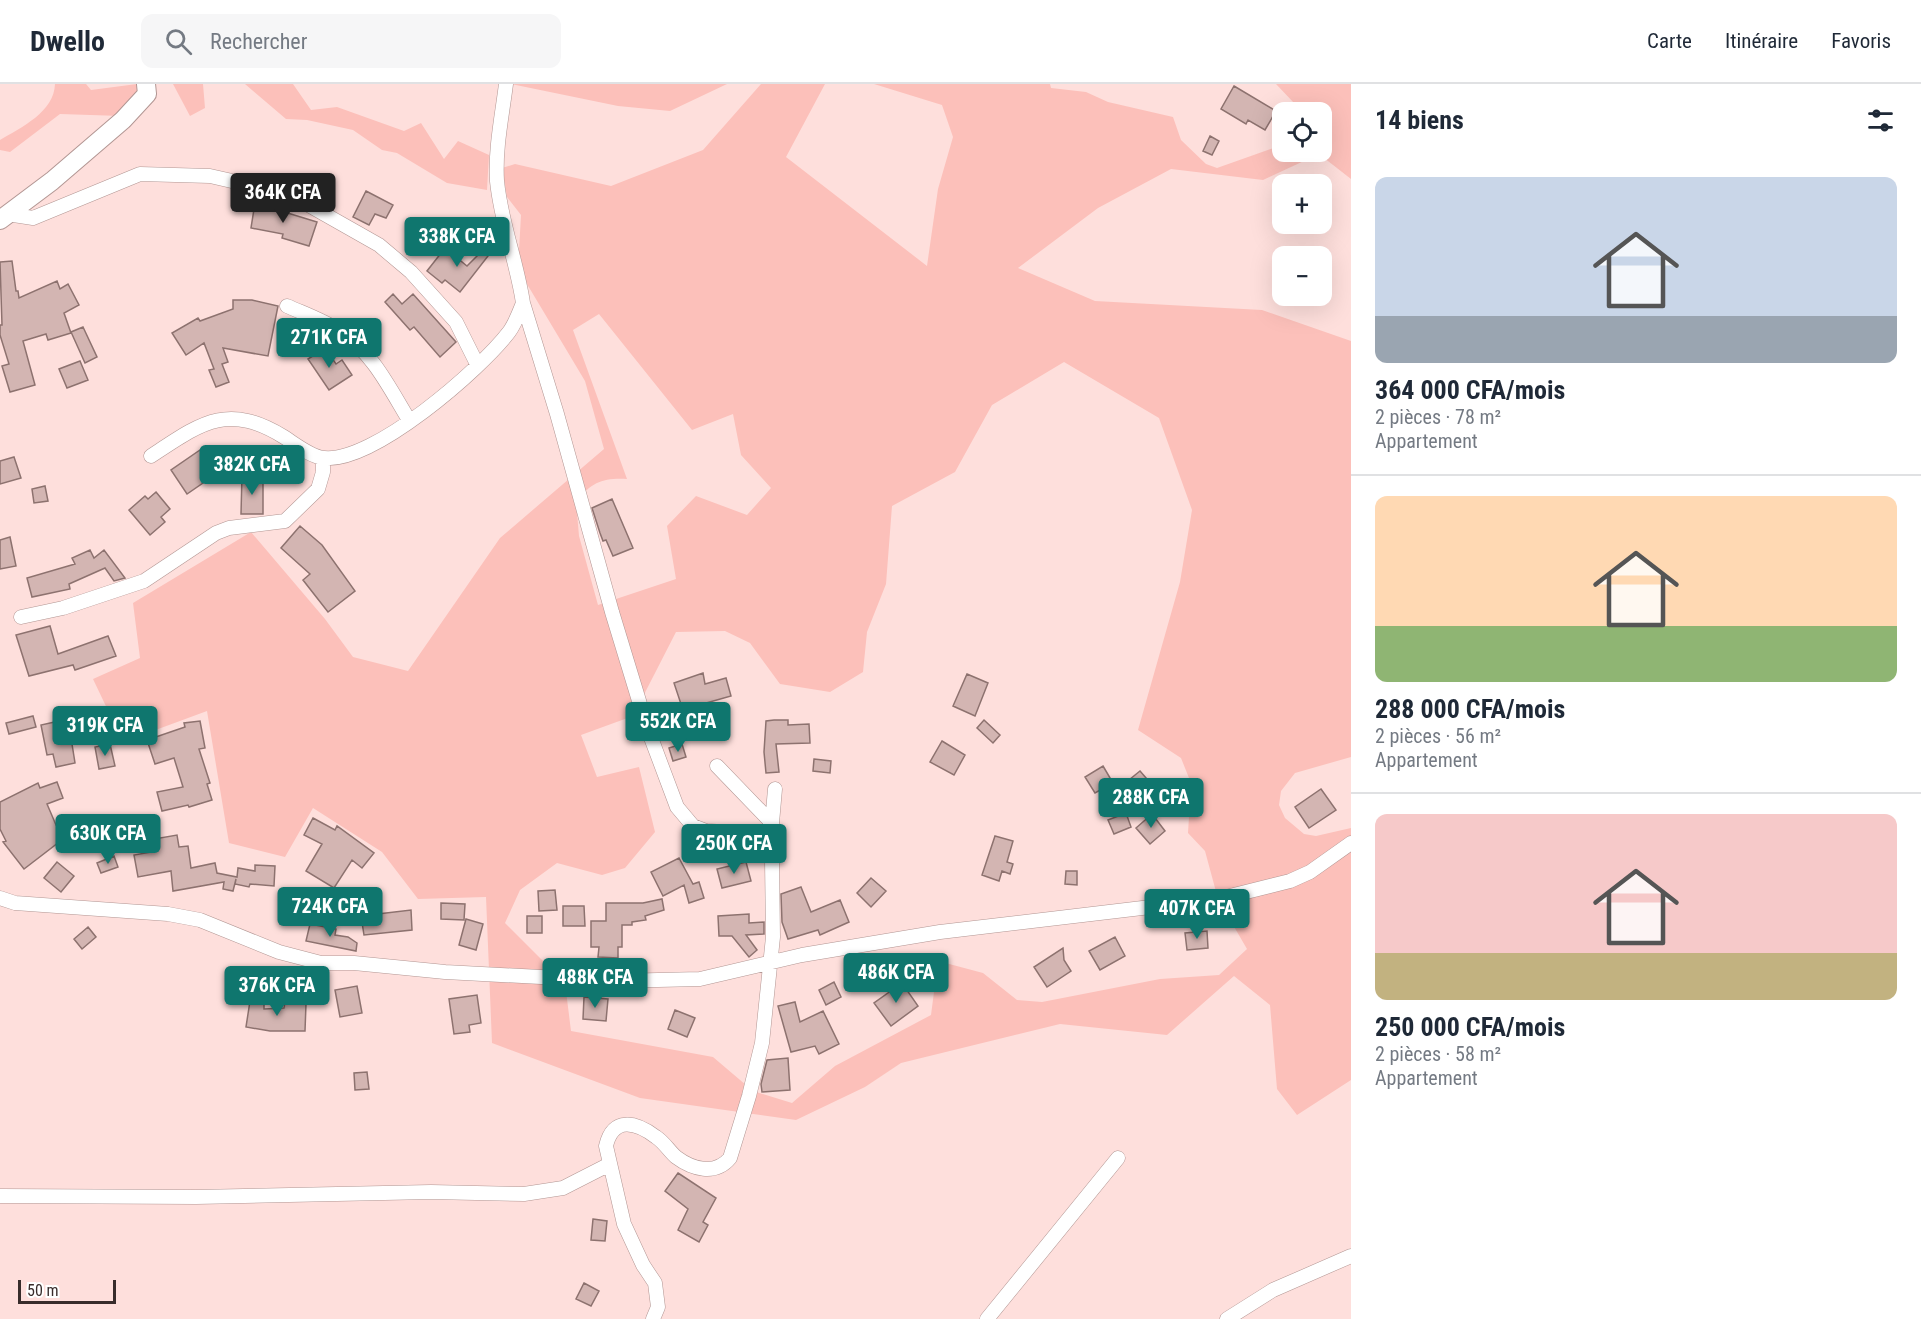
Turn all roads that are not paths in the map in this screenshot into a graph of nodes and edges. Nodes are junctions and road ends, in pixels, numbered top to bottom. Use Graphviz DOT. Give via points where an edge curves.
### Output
graph roads {
  1 [pos="146,84"];
  2 [pos="506,84"];
  3 [pos="3,217"];
  4 [pos="523,303"];
  5 [pos="287,306"];
  6 [pos="477,364"];
  7 [pos="409,420"];
  8 [pos="151,456"];
  9 [pos="323,458"];
  10 [pos="21,617"];
  11 [pos="717,766"];
  12 [pos="776,789"];
  13 [pos="772,823"];
  14 [pos="1351,843"];
  15 [pos="772,860"];
  16 [pos="0,898"];
  17 [pos="769,962"];
  18 [pos="1118,1158"];
  19 [pos="610,1164"];
  20 [pos="0,1196"];
  21 [pos="1351,1256"];
  22 [pos="653,1319"];
  23 [pos="987,1319"];
  24 [pos="1227,1319"];
  1 -- 3 [label="street" via="147,94 123,120"];
  2 -- 4 [label="street" via="497,154 498,181"];
  3 -- 6 [label="street" via="33,218 140,174 210,176 289,194 379,245 411,272 456,322"];
  4 -- 6 [label="street" via="511,330"];
  4 -- 15 [label="street" via="647,727 677,807 693,826 706,831 748,833"];
  5 -- 7 [label="street" via="342,333 365,352"];
  6 -- 7 [label="street" via="436,402"];
  7 -- 9 [label="street" via="367,449 348,456"];
  8 -- 9 [label="street" via="199,426 219,419 240,419 261,423"];
  9 -- 10 [label="street" via="318,489 285,521 229,528 144,581 63,608"];
  11 -- 13 [label="street"];
  12 -- 13 [label="street"];
  13 -- 15 [label="street"];
  14 -- 17 [label="street" via="1310,872 1218,899 940,932"];
  15 -- 17 [label="street" via="773,938"];
  16 -- 17 [label="street" via="15,903 168,914 200,920 279,952 321,963 615,981 700,979"];
  17 -- 19 [label="street" via="759,1062 730,1158 723,1166 709,1170 692,1167 658,1138 640,1127 624,1124 609,1136 606,1146"];
  18 -- 23 [label="street"];
  19 -- 20 [label="street" via="563,1188 524,1194"];
  19 -- 22 [label="street" via="624,1224 655,1283 658,1307"];
  21 -- 24 [label="street" via="1273,1290"];
}
